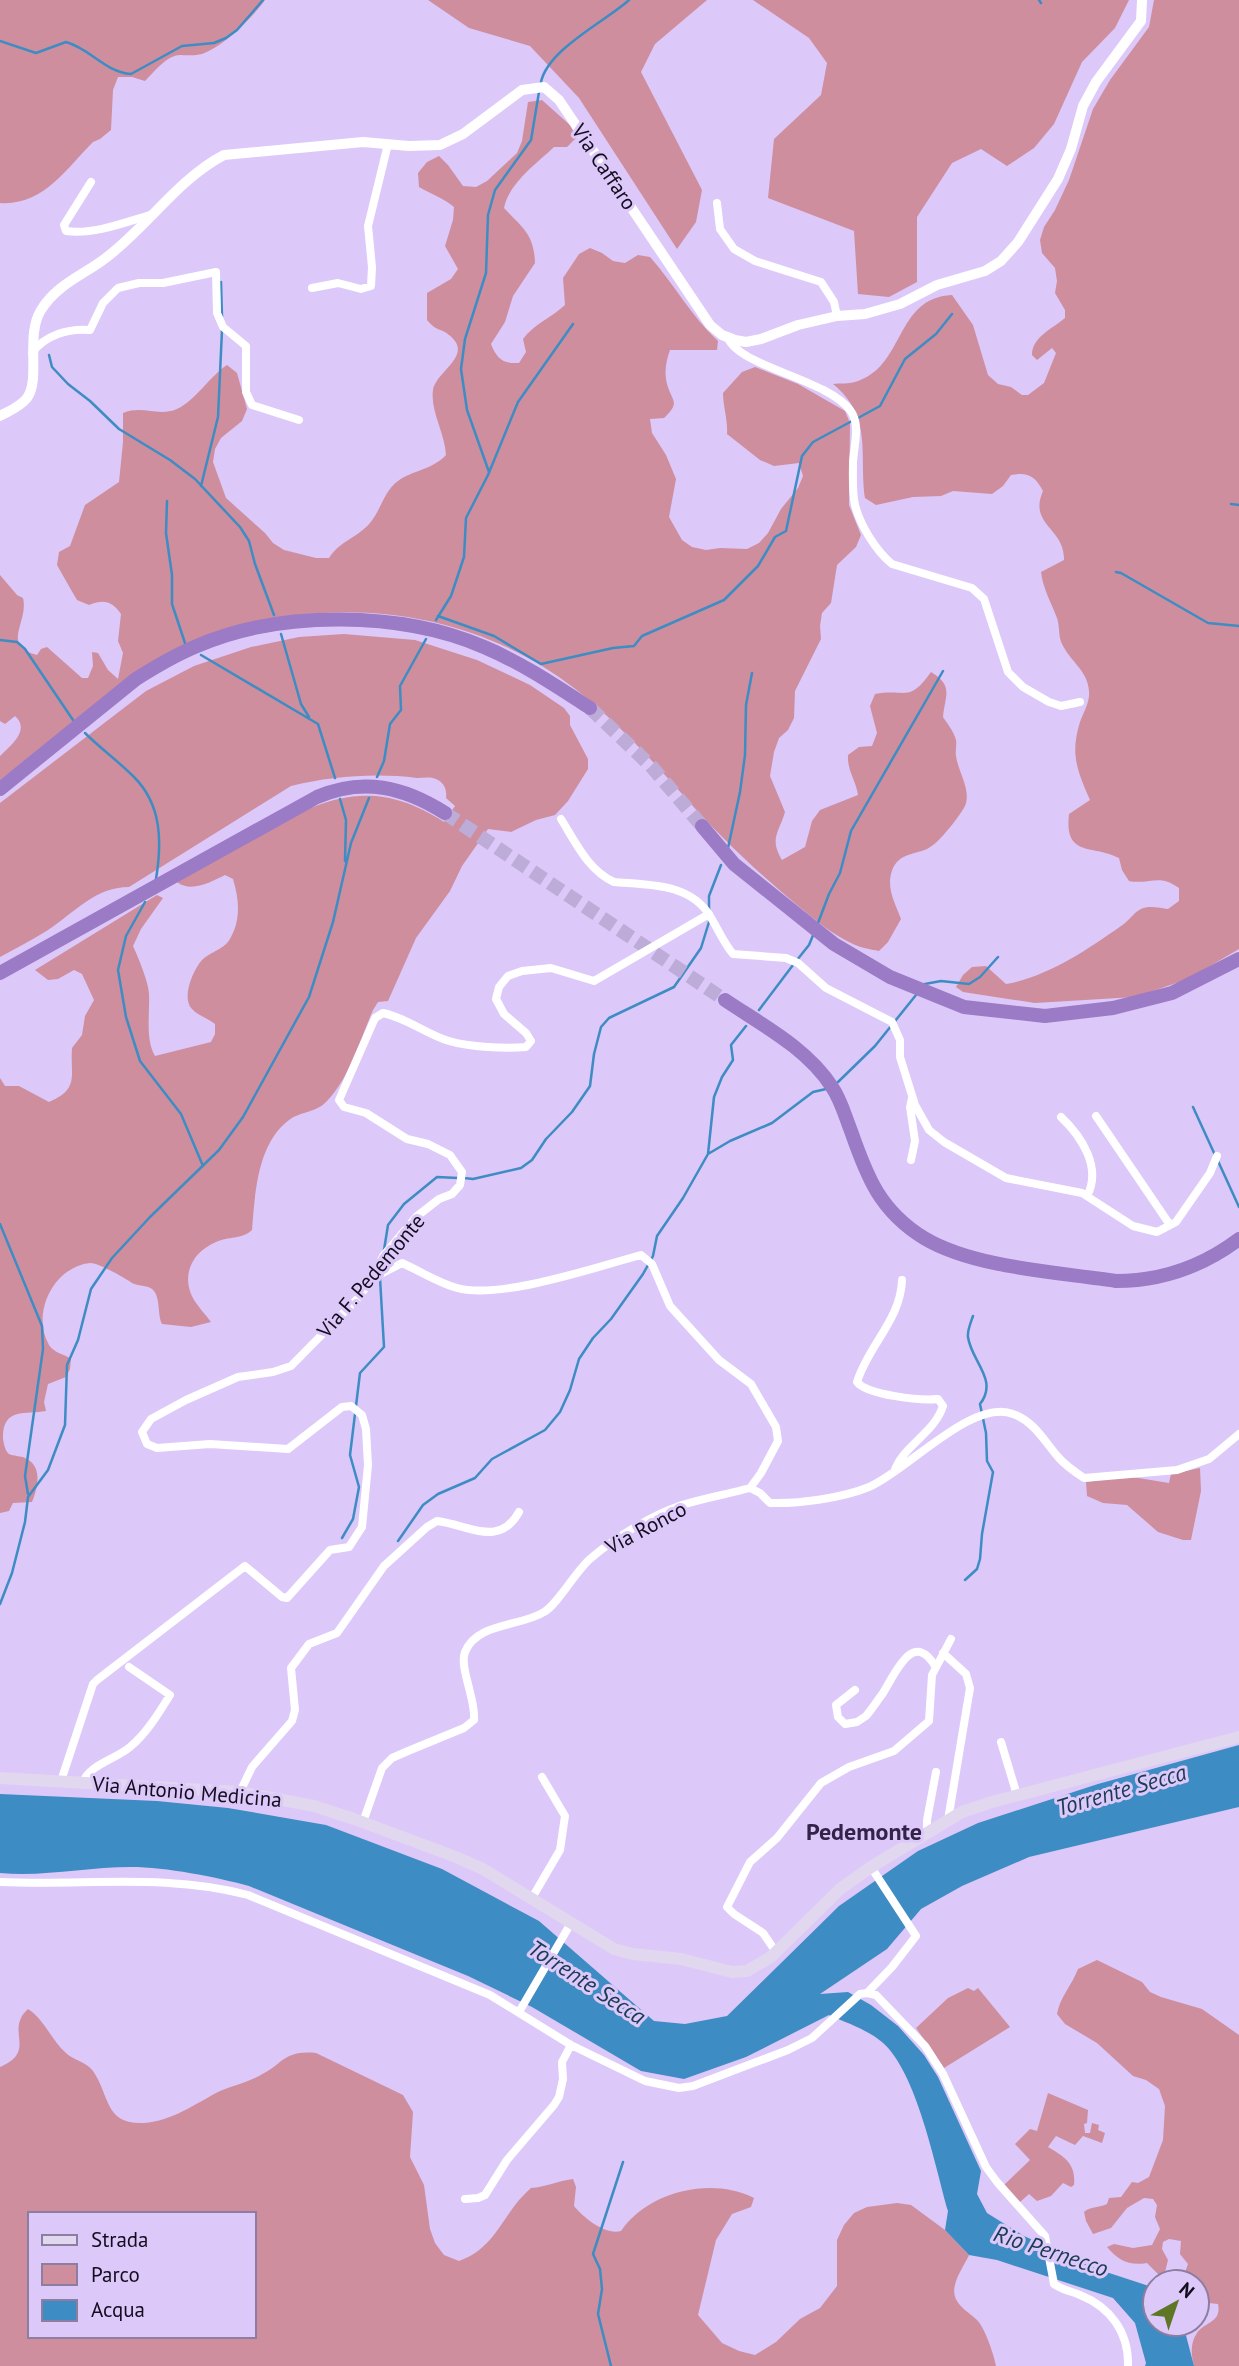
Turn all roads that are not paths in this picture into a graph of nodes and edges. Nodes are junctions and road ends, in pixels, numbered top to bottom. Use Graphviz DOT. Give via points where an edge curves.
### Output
graph roads {
  1 [pos="1142,0"];
  2 [pos="388,144"];
  3 [pos="91,182"];
  4 [pos="717,203"];
  5 [pos="153,214"];
  6 [pos="312,288"];
  7 [pos="838,316"];
  8 [pos="727,337"];
  9 [pos="32,354"];
  10 [pos="0,416"];
  11 [pos="299,420"];
  12 [pos="1080,702"];
  13 [pos="590,708"];
  14 [pos="0,789"];
  15 [pos="445,813"];
  16 [pos="561,819"];
  17 [pos="702,826"];
  18 [pos="709,914"];
  19 [pos="1239,959"];
  20 [pos="0,973"];
  21 [pos="725,1000"];
  22 [pos="912,1096"];
  23 [pos="1096,1116"];
  24 [pos="1061,1118"];
  25 [pos="1217,1156"];
  26 [pos="911,1160"];
  27 [pos="1087,1196"];
  28 [pos="1170,1225"];
  29 [pos="1239,1240"];
  30 [pos="373,1278"];
  31 [pos="902,1280"];
  32 [pos="1239,1434"];
  33 [pos="894,1472"];
  34 [pos="750,1488"];
  35 [pos="519,1512"];
  36 [pos="951,1639"];
  37 [pos="943,1653"];
  38 [pos="129,1667"];
  39 [pos="935,1667"];
  40 [pos="855,1690"];
  41 [pos="1239,1737"];
  42 [pos="1002,1742"];
  43 [pos="936,1772"];
  44 [pos="542,1777"];
  45 [pos="0,1778"];
  46 [pos="61,1781"];
  47 [pos="83,1782"];
  48 [pos="240,1792"];
  49 [pos="1017,1795"];
  50 [pos="948,1820"];
  51 [pos="363,1822"];
  52 [pos="927,1834"];
  53 [pos="873,1869"];
  54 [pos="0,1882"];
  55 [pos="532,1898"];
  56 [pos="568,1929"];
  57 [pos="776,1952"];
  58 [pos="863,1993"];
  59 [pos="521,2010"];
  60 [pos="571,2045"];
  61 [pos="465,2199"];
  62 [pos="1128,2366"];
  1 -- 7 [label="street" via="1141,21 1083,106 1058,179 1008,254 985,271 937,285 900,304"];
  2 -- 5 [label="street, Via Caffaro" via="363,142 224,155 204,166"];
  2 -- 6 [label="street" via="368,226 371,286 361,289 338,283"];
  2 -- 8 [label="street, Via Caffaro" via="440,145 463,134 522,90 544,88 559,100 710,325"];
  3 -- 5 [label="street" via="64,225 66,231 105,228"];
  4 -- 7 [label="street" via="720,229 734,248 755,261 821,282"];
  5 -- 9 [label="street, Via Caffaro" via="108,257 50,298 36,319"];
  7 -- 8 [label="street" via="761,339"];
  8 -- 12 [label="street" via="738,351 821,388 849,410 856,425 855,504 883,557 892,564 972,588 984,600 1008,672 1049,702 1061,706"];
  9 -- 10 [label="street, Via Caffaro" via="30,392 20,405"];
  9 -- 11 [label="street" via="49,337 90,330 103,303 118,288 216,272 217,313 223,327 246,346 246,392 252,405"];
  13 -- 14 [label="highway" via="535,671 447,633 386,622 332,619 283,623 199,645 159,664"];
  15 -- 20 [label="highway" via="396,790 338,788"];
  16 -- 18 [label="street" via="588,862 605,878 681,890"];
  17 -- 19 [label="highway" via="734,864 852,956 913,989 964,1007 1045,1016 1113,1008 1172,993"];
  18 -- 22 [label="street" via="733,954 798,963 826,988 892,1022"];
  18 -- 30 [label="street, Via F. Pedemonte" via="594,981 551,968 508,976 496,999 531,1041 526,1047 449,1041 398,1016 383,1013 374,1018 339,1100 344,1107 366,1113 407,1139 450,1154 462,1172 460,1185 416,1217 383,1256"];
  21 -- 29 [label="highway" via="816,1066 841,1102 880,1199 909,1228 943,1247 978,1260 1130,1281 1196,1266"];
  22 -- 26 [label="street" via="915,1141"];
  22 -- 27 [label="street" via="929,1130 1006,1178"];
  23 -- 28 [label="street"];
  24 -- 27 [label="street" via="1082,1142 1093,1170"];
  25 -- 28 [label="street" via="1210,1173"];
  27 -- 28 [label="street" via="1133,1226 1157,1232"];
  30 -- 34 [label="street" via="402,1263 457,1288 491,1291 642,1255 652,1264 670,1306 719,1360 751,1384 776,1427 778,1441"];
  30 -- 46 [label="street, Via F. Pedemonte" via="291,1366 239,1377 187,1400 151,1419 142,1432 147,1444 158,1448 210,1444 288,1448 342,1407 351,1406 362,1415 366,1429 362,1527 349,1547 330,1550 287,1598 245,1566 97,1680"];
  31 -- 33 [label="street" via="891,1320 856,1382 867,1390 938,1399 943,1406 931,1429 898,1459"];
  32 -- 33 [label="street" via="1209,1459 1177,1470 1084,1478 1059,1458 1027,1421 1013,1414 985,1413"];
  33 -- 34 [label="street" via="868,1487 784,1504 770,1503"];
  34 -- 51 [label="street, Via Ronco" via="681,1506 610,1543 587,1561 545,1612 489,1630 469,1645 463,1656 474,1720 392,1758 382,1768"];
  35 -- 48 [label="street" via="502,1531 486,1533 437,1521 394,1555 337,1633 309,1644 291,1668 292,1721 251,1767"];
  36 -- 37 [label="street"];
  37 -- 39 [label="street"];
  37 -- 50 [label="street" via="966,1674 970,1688"];
  38 -- 47 [label="street" via="170,1695 131,1746 88,1773"];
  39 -- 40 [label="street" via="924,1653 911,1654 902,1660 866,1716 845,1724 836,1705"];
  39 -- 57 [label="street" via="929,1721 894,1751 821,1783 777,1838 750,1862 727,1906 763,1933"];
  41 -- 49 [label="main road, Via Antonio Medicina"];
  42 -- 49 [label="street"];
  43 -- 52 [label="street"];
  44 -- 55 [label="street" via="565,1815 560,1850"];
  45 -- 46 [label="main road, Via Antonio Medicina"];
  46 -- 47 [label="main road, Via Antonio Medicina"];
  47 -- 48 [label="main road, Via Antonio Medicina"];
  48 -- 51 [label="main road, Via Antonio Medicina"];
  49 -- 50 [label="main road, Via Antonio Medicina"];
  50 -- 52 [label="main road, Via Antonio Medicina"];
  51 -- 55 [label="main road, Via Antonio Medicina" via="456,1857"];
  52 -- 53 [label="main road, Via Antonio Medicina"];
  53 -- 57 [label="main road, Via Antonio Medicina" via="840,1889"];
  53 -- 58 [label="street" via="916,1936 892,1968"];
  54 -- 59 [label="street" via="164,1881 226,1889"];
  55 -- 56 [label="main road, Via Antonio Medicina"];
  56 -- 57 [label="main road, Via Antonio Medicina" via="633,1954 681,1959 732,1972 747,1971"];
  56 -- 59 [label="street"];
  58 -- 60 [label="street" via="812,2038 693,2086 657,2085"];
  58 -- 62 [label="street" via="876,1995 925,2046 986,2167 1045,2236 1052,2280 1109,2311 1118,2323"];
  59 -- 60 [label="street"];
  60 -- 61 [label="street" via="562,2062 563,2078 554,2105 507,2160 485,2195"];
}
